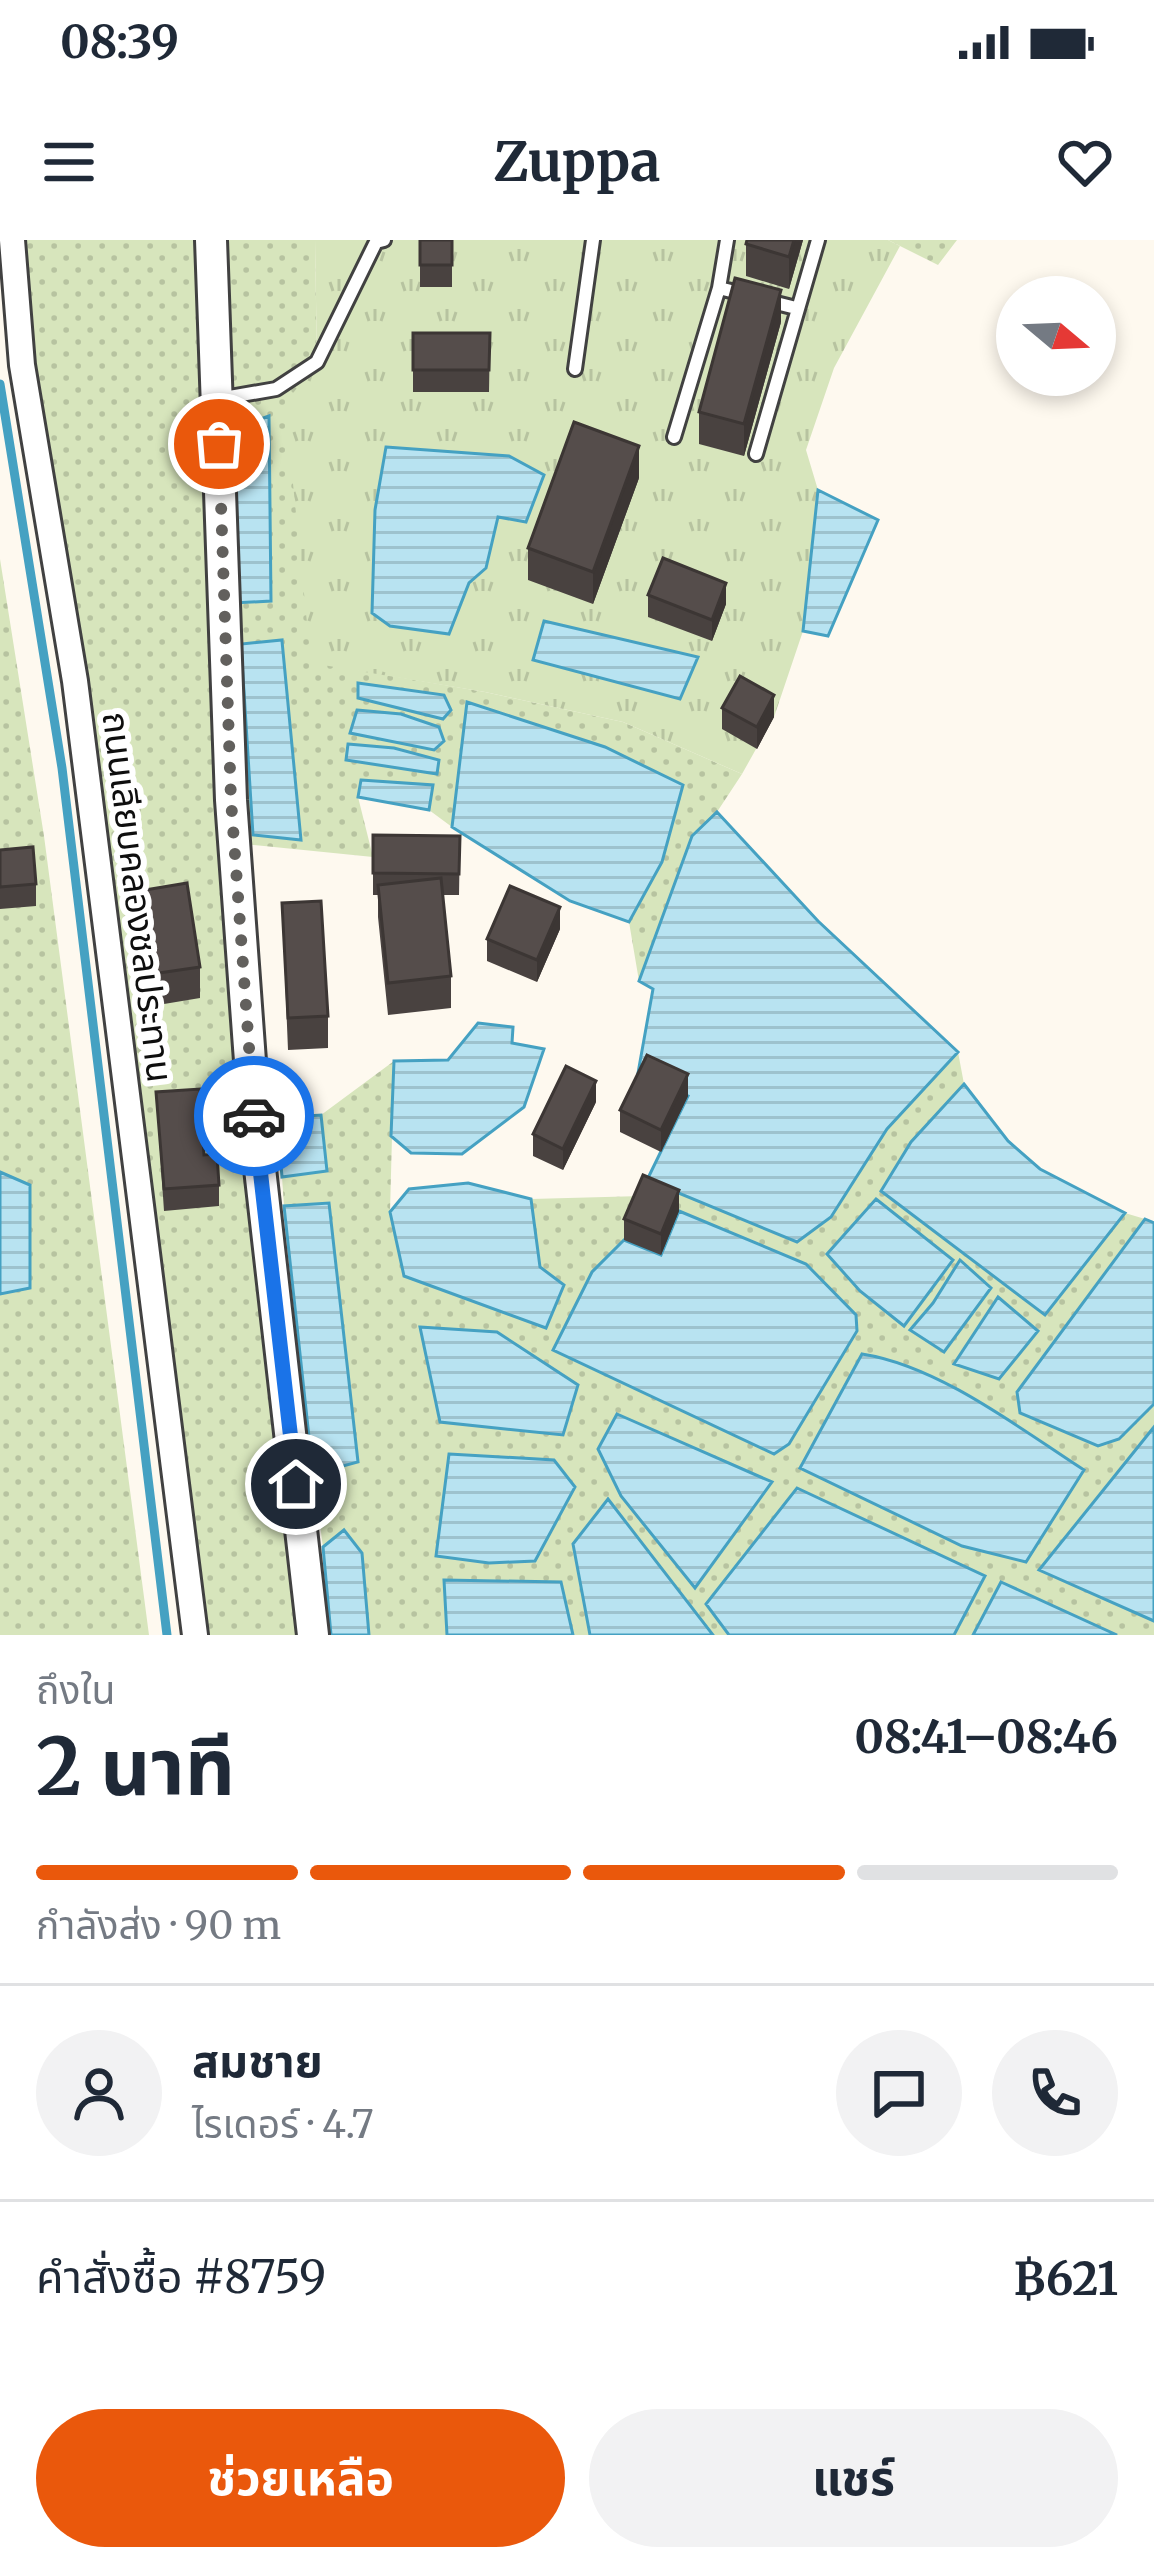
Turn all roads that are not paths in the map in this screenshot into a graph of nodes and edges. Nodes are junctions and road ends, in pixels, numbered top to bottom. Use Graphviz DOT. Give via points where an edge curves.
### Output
graph roads {
  1 [pos="12,240"];
  2 [pos="212,240"];
  3 [pos="378,240"];
  4 [pos="593,240"];
  5 [pos="727,240"];
  6 [pos="818,240"];
  7 [pos="719,287"];
  8 [pos="796,308"];
  9 [pos="575,369"];
  10 [pos="217,400"];
  11 [pos="674,437"];
  12 [pos="756,454"];
  13 [pos="194,1635"];
  14 [pos="313,1635"];
  1 -- 13 [label="street, ถนนเลียบคลองชลประทาน" via="22,364 75,681"];
  2 -- 10 [label="street"];
  3 -- 10 [label="lane" via="317,362 276,389"];
  4 -- 9 [label="lane"];
  5 -- 7 [label="lane"];
  6 -- 8 [label="lane"];
  7 -- 8 [label="lane"];
  7 -- 11 [label="lane"];
  8 -- 12 [label="lane"];
  10 -- 14 [label="street" via="231,800 254,1116"];
}
